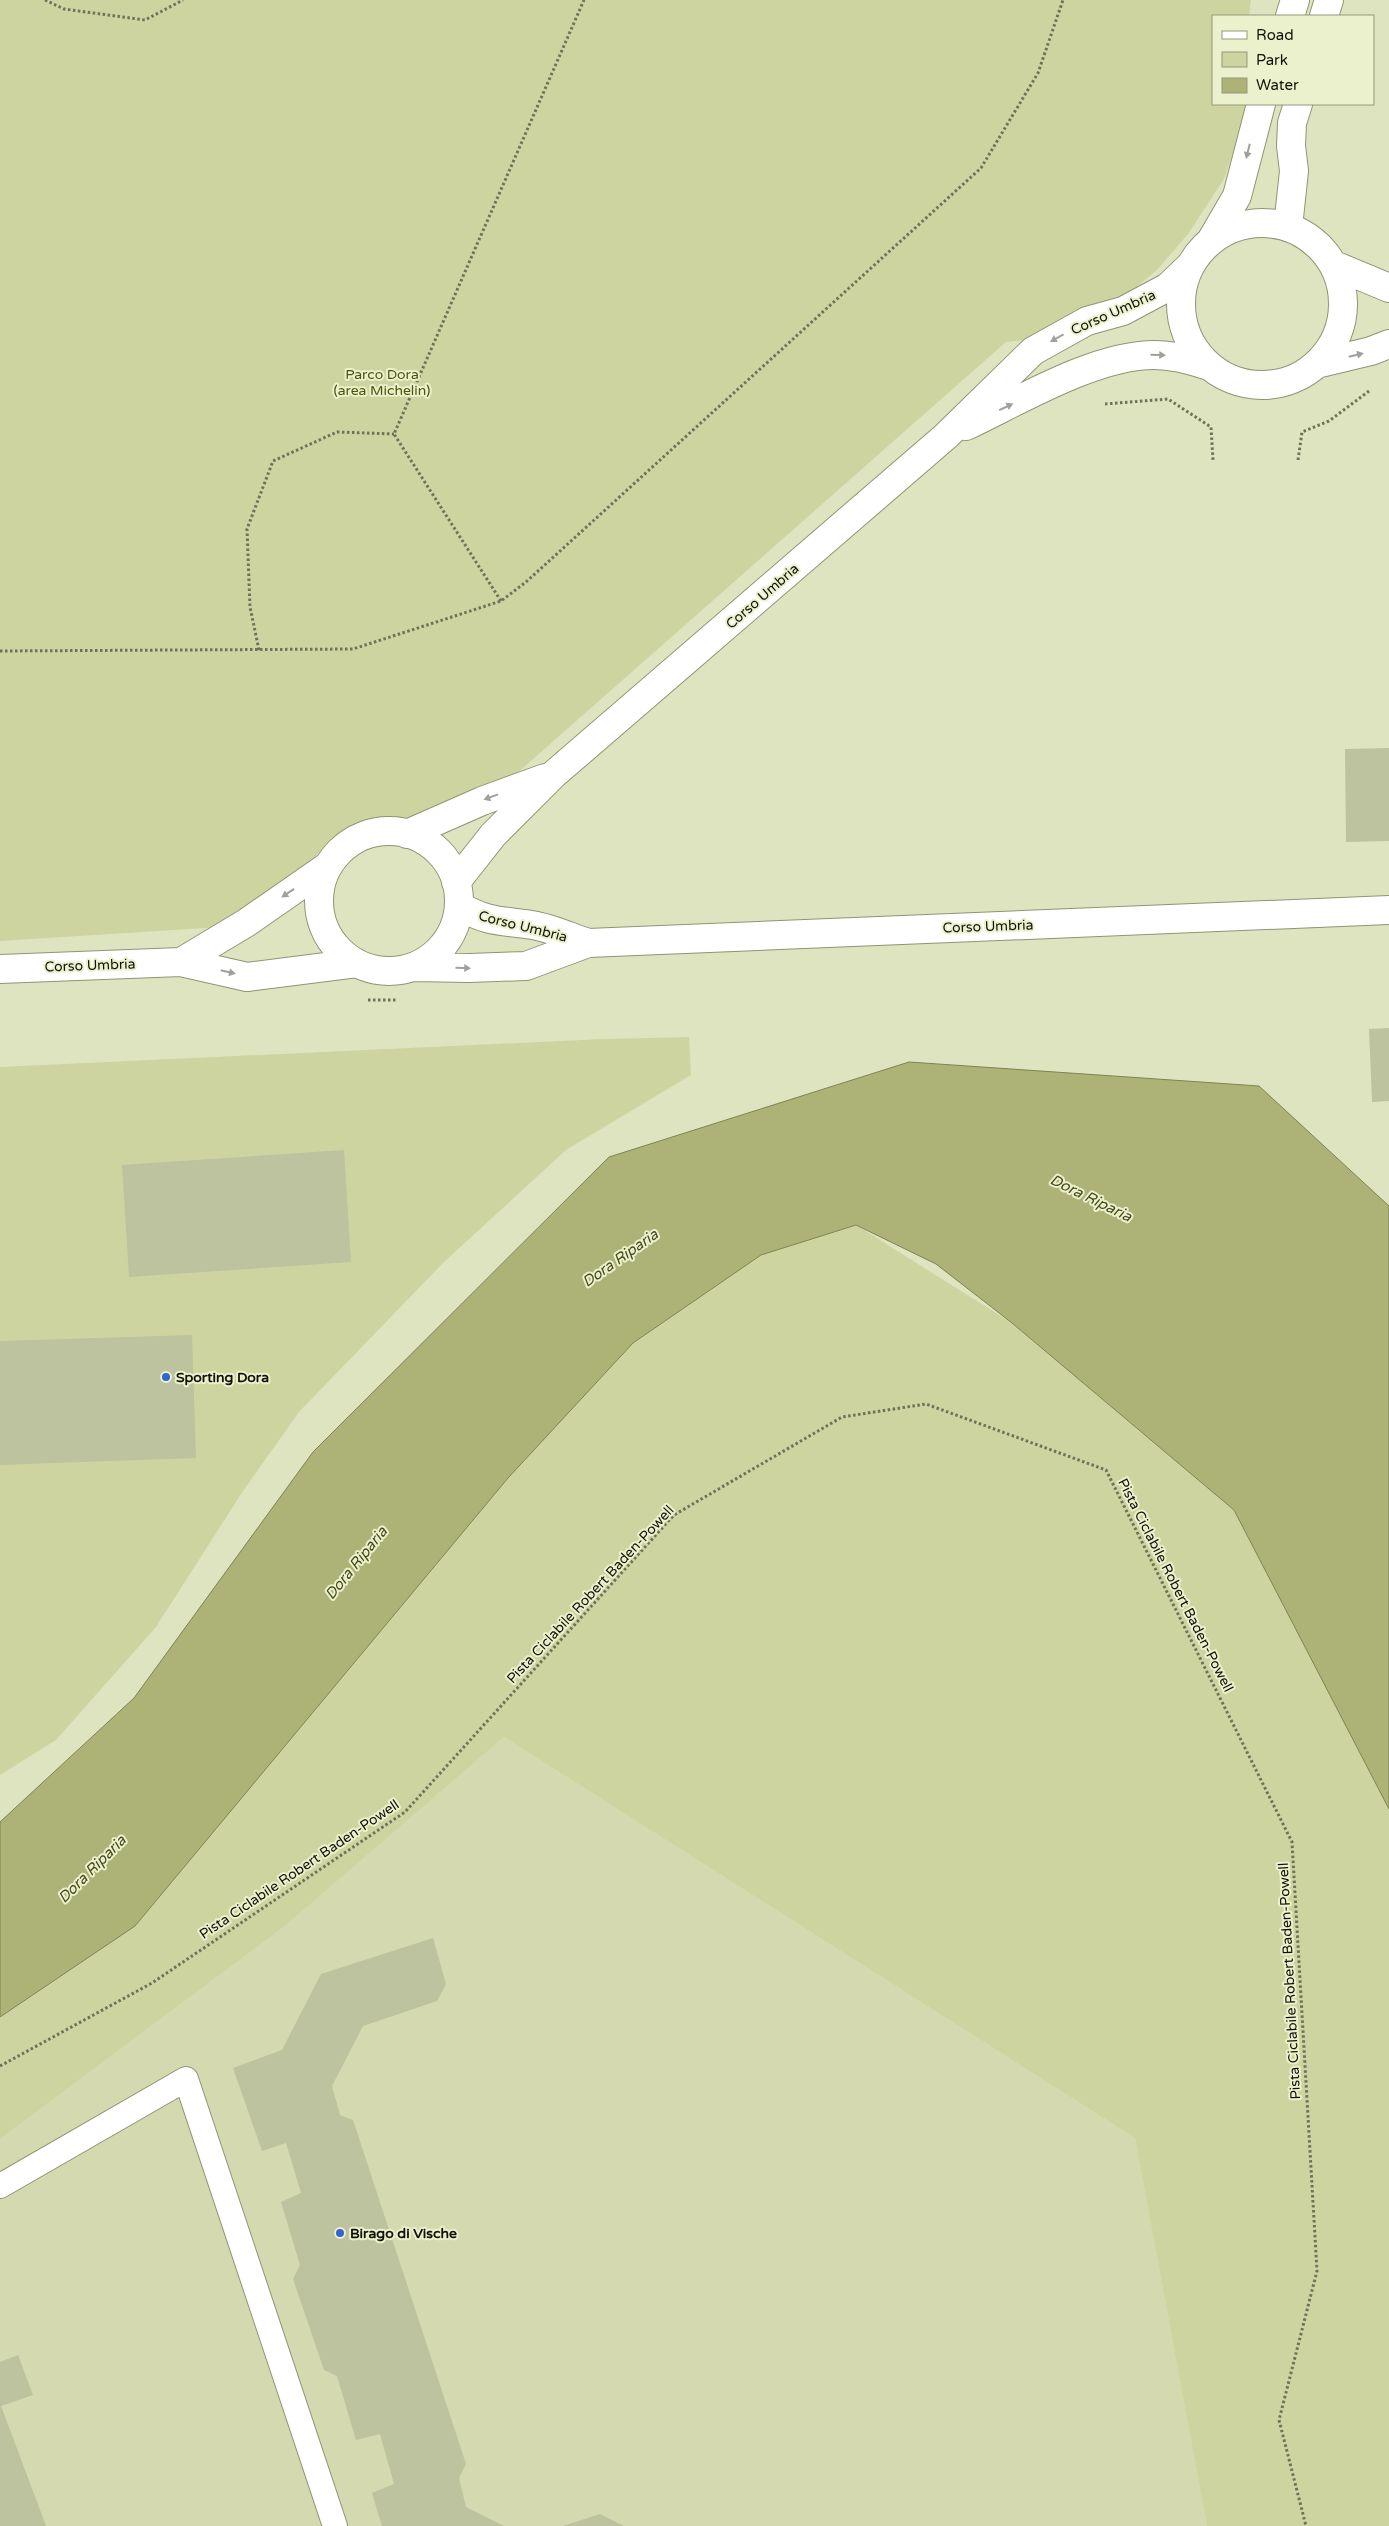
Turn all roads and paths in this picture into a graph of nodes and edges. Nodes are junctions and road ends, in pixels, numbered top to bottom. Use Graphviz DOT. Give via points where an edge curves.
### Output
graph roads {
  1 [pos="45,0"];
  2 [pos="183,0"];
  3 [pos="584,0"];
  4 [pos="1063,0"];
  5 [pos="1294,0"];
  6 [pos="1329,0"];
  7 [pos="1290,15"];
  8 [pos="1324,15"];
  9 [pos="1261,105"];
  10 [pos="1298,105"];
  11 [pos="1288,227"];
  12 [pos="1212,239"];
  13 [pos="1334,265"];
  14 [pos="1190,266"];
  15 [pos="1389,288"];
  16 [pos="1389,344"];
  17 [pos="1321,363"];
  18 [pos="1206,365"];
  19 [pos="1371,389"];
  20 [pos="1105,404"];
  21 [pos="394,434"];
  22 [pos="946,436"];
  23 [pos="1213,460"];
  24 [pos="1298,460"];
  25 [pos="501,601"];
  26 [pos="259,650"];
  27 [pos="0,651"];
  28 [pos="553,775"];
  29 [pos="407,834"];
  30 [pos="328,866"];
  31 [pos="457,894"];
  32 [pos="1389,910"];
  33 [pos="588,943"];
  34 [pos="180,962"];
  35 [pos="356,963"];
  36 [pos="414,967"];
  37 [pos="0,969"];
  38 [pos="0,2066"];
  39 [pos="0,2186"];
  40 [pos="335,2526"];
  41 [pos="1306,2526"];
  1 -- 2 [label="path" via="64,9 145,20"];
  3 -- 21 [label="path"];
  4 -- 25 [label="path" via="1038,73 980,168 526,582"];
  5 -- 7 [label="street"];
  6 -- 8 [label="street"];
  9 -- 12 [label="street, one-way" via="1237,196"];
  10 -- 11 [label="street" via="1292,123 1294,171"];
  11 -- 12 [label="street" via="1263,222 1236,227"];
  11 -- 13 [label="street" via="1315,242"];
  12 -- 14 [label="street"];
  13 -- 15 [label="street"];
  13 -- 17 [label="street" via="1344,300 1338,336"];
  14 -- 18 [label="street" via="1180,300 1185,331"];
  14 -- 22 [label="street, Corso Umbria, one-way" via="1168,287 1124,311 1088,322 1033,351"];
  17 -- 16 [label="street, one-way"];
  17 -- 18 [label="street" via="1288,382 1256,386 1226,377"];
  22 -- 18 [label="street, Corso Umbria, one-way" via="1103,362 1153,354 1180,356"];
  19 -- 24 [label="path" via="1329,421 1302,432"];
  20 -- 23 [label="path" via="1168,400 1210,427"];
  21 -- 25 [label="path"];
  21 -- 26 [label="path" via="337,432 273,461 247,529 250,607"];
  22 -- 28 [label="street, Corso Umbria"];
  25 -- 26 [label="path" via="353,649"];
  26 -- 27 [label="path"];
  28 -- 29 [label="street, Corso Umbria, one-way"];
  28 -- 31 [label="street, Corso Umbria" via="493,835"];
  29 -- 30 [label="street" via="390,831 367,834 347,845"];
  29 -- 31 [label="street" via="432,846 447,862"];
  30 -- 34 [label="street, Corso Umbria, one-way" via="246,923"];
  30 -- 35 [label="street" via="318,904 323,926 334,944"];
  31 -- 33 [label="street, Corso Umbria" via="480,917 534,925"];
  31 -- 36 [label="street" via="455,925 445,944"];
  32 -- 33 [label="street, Corso Umbria"];
  36 -- 33 [label="street, Corso Umbria, one-way" via="526,966"];
  34 -- 35 [label="street, Corso Umbria, one-way" via="247,977"];
  34 -- 37 [label="street, Corso Umbria"];
  35 -- 36 [label="street" via="389,972"];
  38 -- 41 [label="path, Pista Ciclabile Robert Baden-Powell" via="152,1983 405,1812 674,1515 842,1417 926,1404 1106,1470 1292,1842 1317,2271 1279,2420"];
  39 -- 40 [label="lane" via="186,2079"];
}
